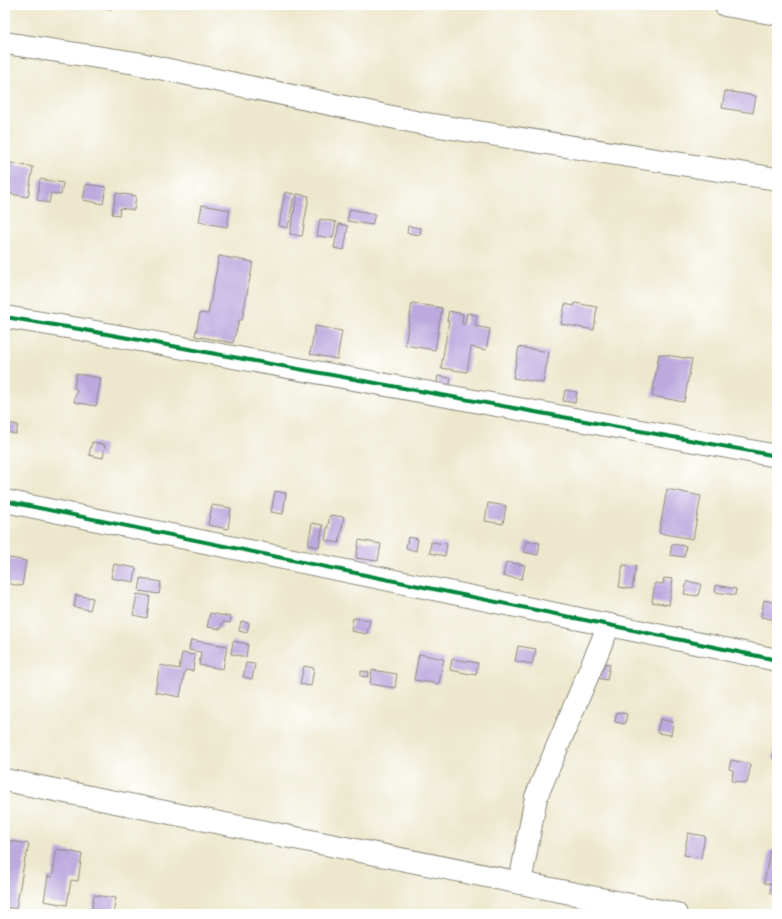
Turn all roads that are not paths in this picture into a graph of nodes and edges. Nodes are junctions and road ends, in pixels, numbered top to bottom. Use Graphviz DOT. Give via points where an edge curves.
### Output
graph roads {
  1 [pos="725,5"];
  2 [pos="777,14"];
  3 [pos="5,43"];
  4 [pos="777,179"];
  5 [pos="5,317"];
  6 [pos="777,456"];
  7 [pos="5,501"];
  8 [pos="609,625"];
  9 [pos="777,660"];
  10 [pos="5,780"];
  11 [pos="520,883"];
  12 [pos="676,914"];
  1 -- 2 [label="street"];
  3 -- 4 [label="street" via="136,63 420,123"];
  5 -- 6 [label="street"];
  7 -- 8 [label="street"];
  8 -- 9 [label="street"];
  8 -- 11 [label="street" via="536,797"];
  10 -- 11 [label="street"];
  11 -- 12 [label="street"];
}
